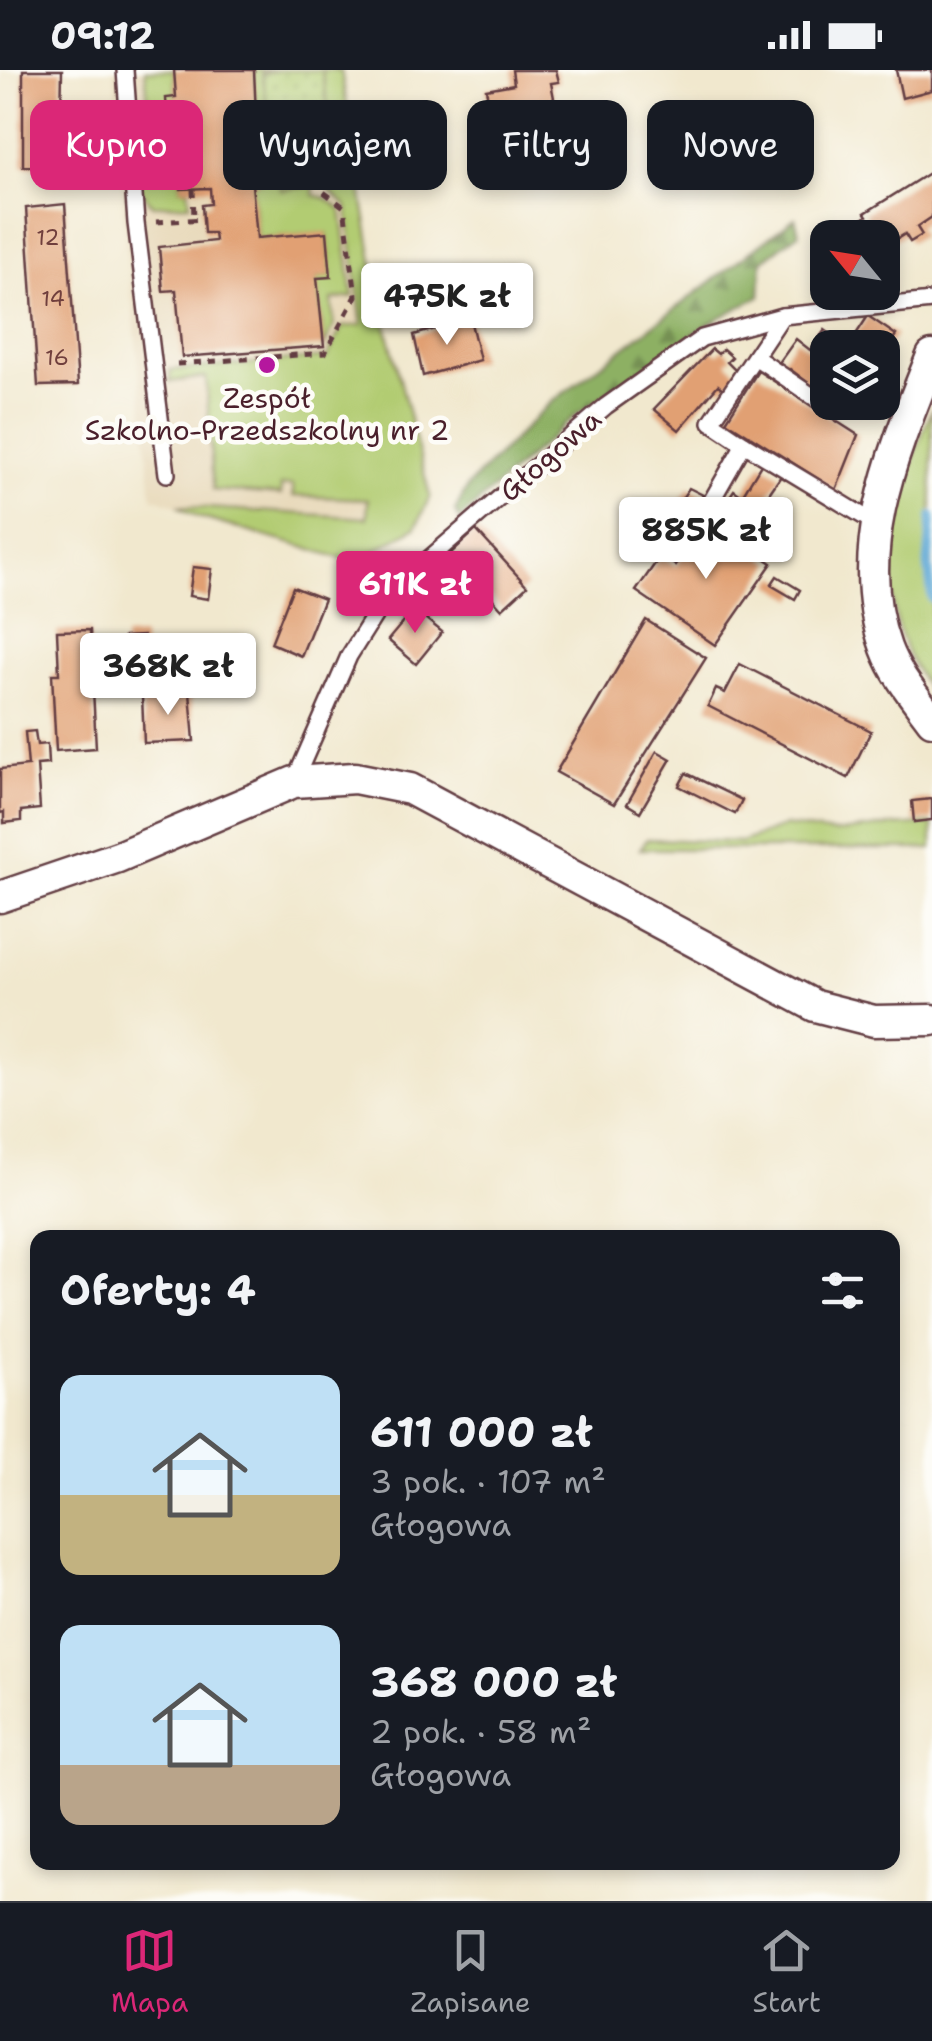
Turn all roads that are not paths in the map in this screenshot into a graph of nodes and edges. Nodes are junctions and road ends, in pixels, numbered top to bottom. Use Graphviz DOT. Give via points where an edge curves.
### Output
graph roads {
  1 [pos="125,70"];
  2 [pos="932,301"];
  3 [pos="782,316"];
  4 [pos="932,356"];
  5 [pos="755,357"];
  6 [pos="810,395"];
  7 [pos="744,444"];
  8 [pos="167,474"];
  9 [pos="704,514"];
  10 [pos="878,524"];
  11 [pos="932,720"];
  12 [pos="294,782"];
  13 [pos="0,897"];
  14 [pos="932,1020"];
  1 -- 8 [label="lane"];
  2 -- 3 [label="lane, Głogowa"];
  3 -- 5 [label="lane"];
  3 -- 12 [label="lane, Głogowa" via="702,338 670,360 606,406 388,594 349,656"];
  4 -- 10 [label="street" via="900,437"];
  5 -- 6 [label="lane"];
  5 -- 7 [label="lane" via="711,422"];
  7 -- 9 [label="lane"];
  7 -- 10 [label="lane"];
  10 -- 11 [label="street" via="874,600 886,648"];
  12 -- 13 [label="street" via="118,857"];
  12 -- 14 [label="street" via="356,778 410,790 794,997 854,1018"];
}
